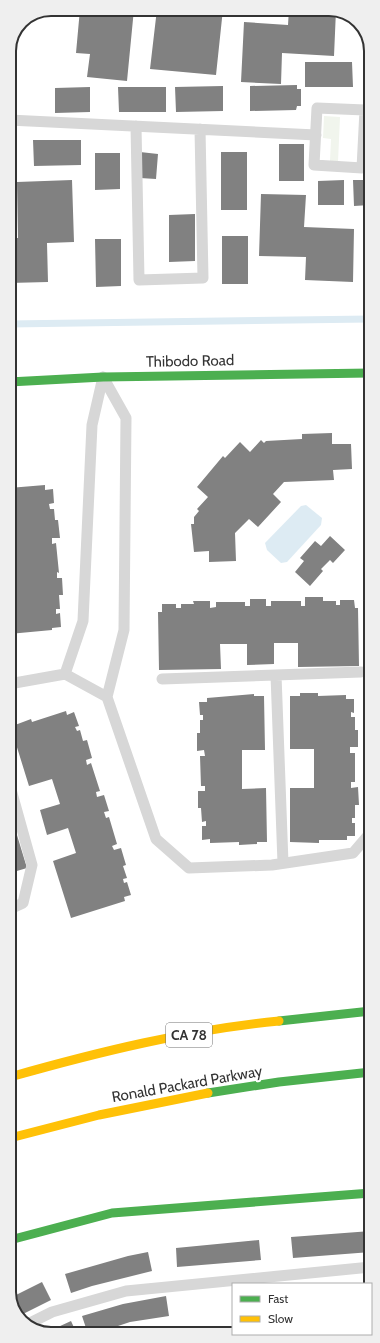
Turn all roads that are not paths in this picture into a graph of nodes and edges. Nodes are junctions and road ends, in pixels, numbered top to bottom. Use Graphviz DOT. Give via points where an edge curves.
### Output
graph roads {
  1 [pos="364,110"];
  2 [pos="16,120"];
  3 [pos="136,126"];
  4 [pos="364,129"];
  5 [pos="200,130"];
  6 [pos="316,135"];
  7 [pos="364,373"];
  8 [pos="103,376"];
  9 [pos="16,382"];
  10 [pos="361,672"];
  11 [pos="65,674"];
  12 [pos="276,675"];
  13 [pos="162,679"];
  14 [pos="16,683"];
  15 [pos="107,697"];
  16 [pos="16,808"];
  17 [pos="364,840"];
  18 [pos="283,863"];
  19 [pos="16,906"];
  20 [pos="364,1012"];
  21 [pos="364,1073"];
  22 [pos="16,1075"];
  23 [pos="16,1136"];
  24 [pos="364,1194"];
  25 [pos="16,1238"];
  26 [pos="364,1268"];
  27 [pos="32,1322"];
  1 -- 6 [label="lane" via="317,108"];
  2 -- 3 [label="lane"];
  3 -- 5 [label="lane"];
  3 -- 5 [label="lane" via="139,280 203,278"];
  4 -- 6 [label="lane" via="362,168 314,165"];
  5 -- 6 [label="lane"];
  7 -- 8 [label="main road, Thibodo Road"];
  8 -- 9 [label="main road, Thibodo Road"];
  8 -- 11 [label="lane" via="92,425 83,621"];
  8 -- 15 [label="lane" via="126,418 124,630"];
  10 -- 12 [label="lane"];
  11 -- 14 [label="lane"];
  11 -- 15 [label="lane"];
  12 -- 13 [label="lane"];
  12 -- 18 [label="lane"];
  15 -- 18 [label="lane" via="156,839 189,868"];
  16 -- 19 [label="lane" via="32,865 23,903"];
  17 -- 18 [label="lane" via="353,853"];
  20 -- 22 [label="main road, CA 78" via="230,1026 87,1055"];
  21 -- 23 [label="main road, Ronald Packard Parkway" via="179,1097 76,1119"];
  24 -- 25 [label="main road" via="112,1213"];
  26 -- 27 [label="lane" via="126,1290 52,1312"];
}
